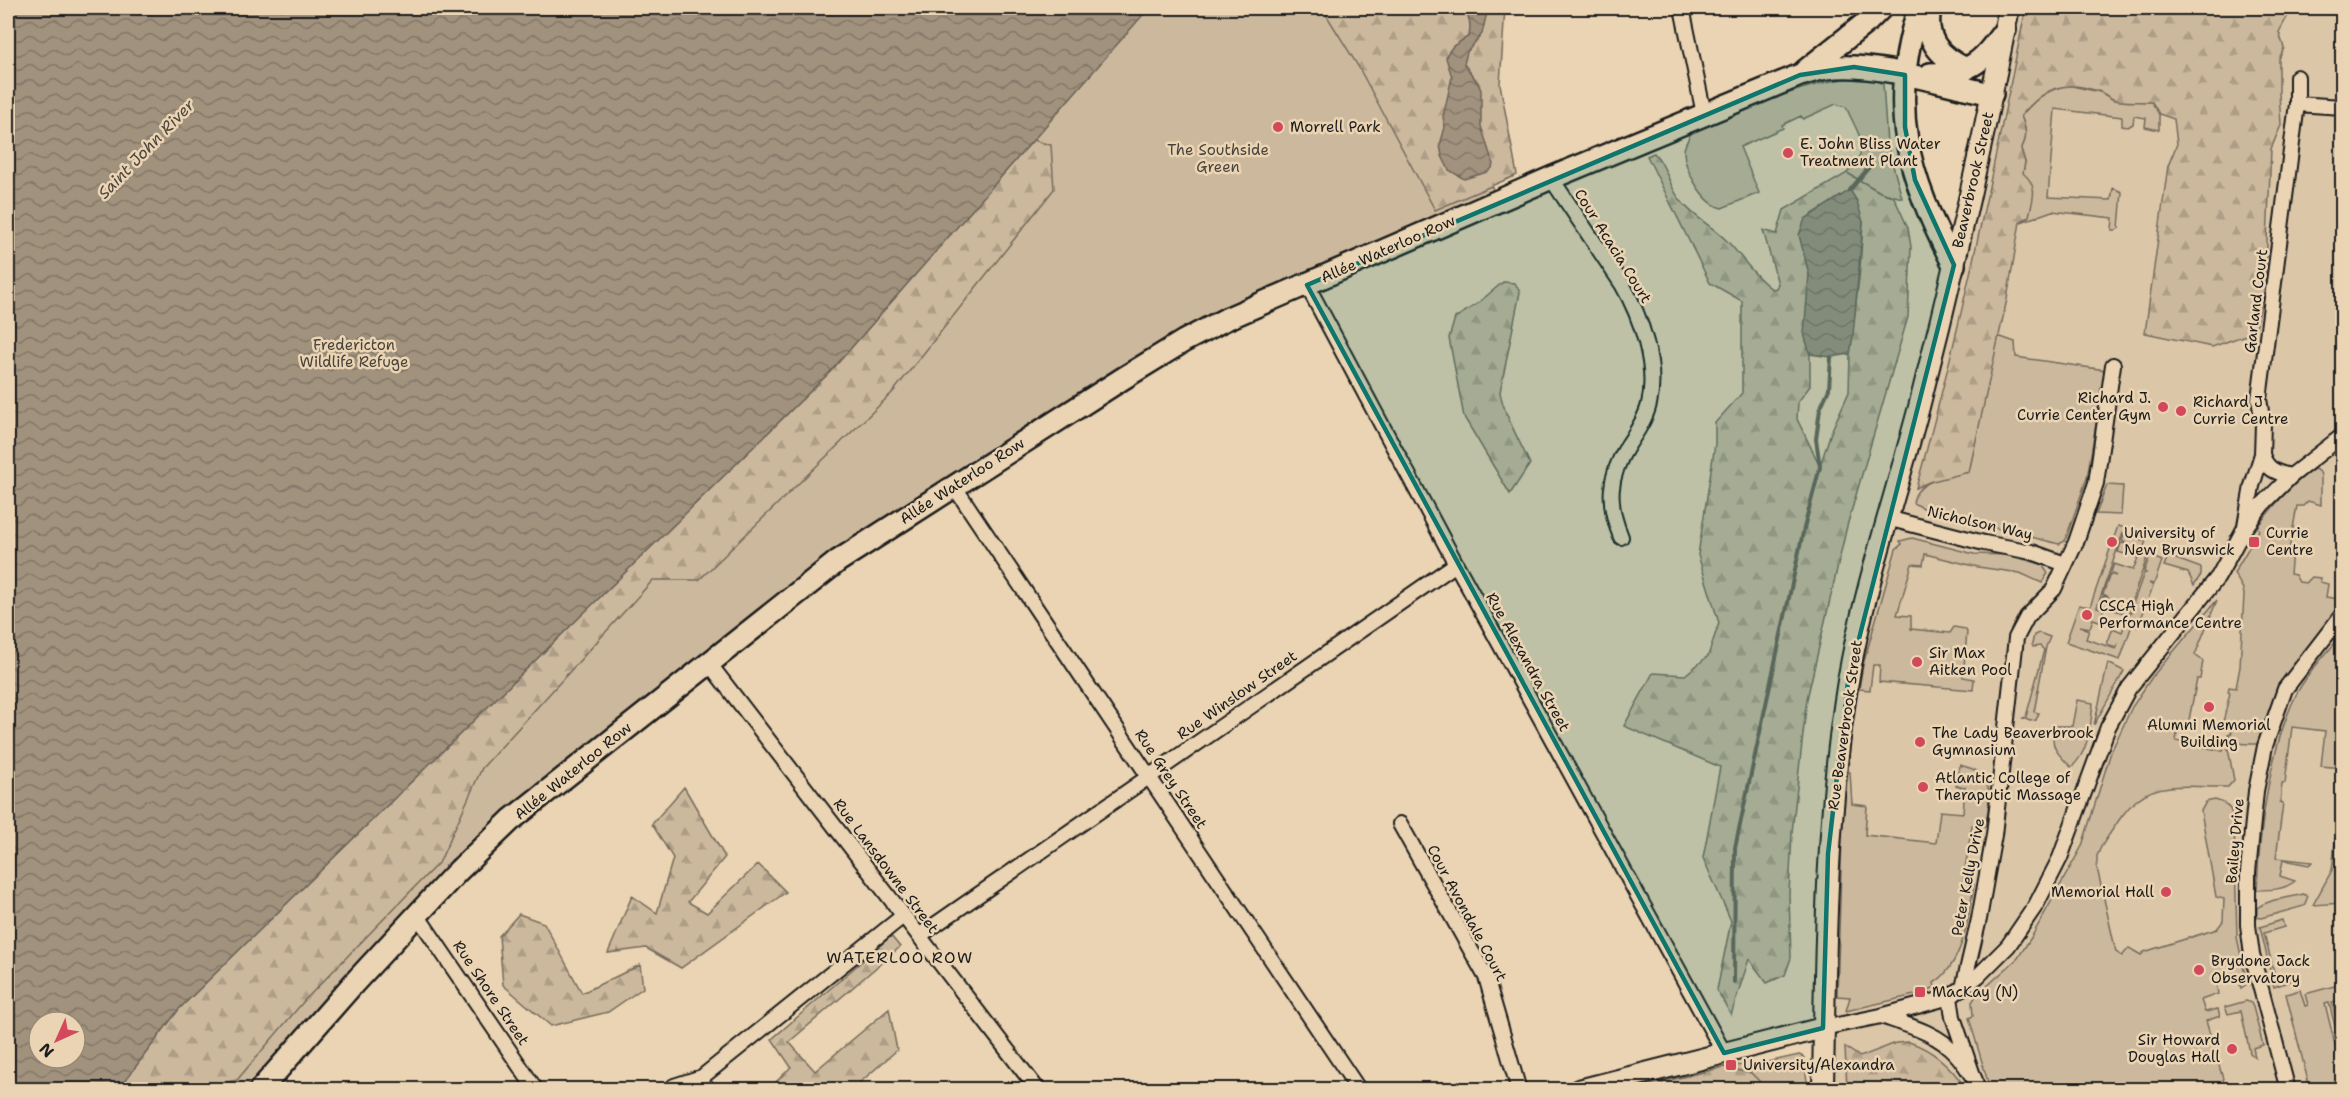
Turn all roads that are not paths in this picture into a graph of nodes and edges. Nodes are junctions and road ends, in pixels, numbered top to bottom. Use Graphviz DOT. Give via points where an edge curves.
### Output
graph roads {
  1 [pos="1682,8"];
  2 [pos="1881,8"];
  3 [pos="1919,8"];
  4 [pos="1930,8"];
  5 [pos="2009,8"];
  6 [pos="2005,30"];
  7 [pos="1966,69"];
  8 [pos="1800,75"];
  9 [pos="1905,75"];
  10 [pos="2298,77"];
  11 [pos="1992,94"];
  12 [pos="2297,104"];
  13 [pos="2343,107"];
  14 [pos="1704,114"];
  15 [pos="1551,178"];
  16 [pos="1954,265"];
  17 [pos="1307,285"];
  18 [pos="2113,365"];
  19 [pos="2343,436"];
  20 [pos="2262,454"];
  21 [pos="2291,476"];
  22 [pos="954,486"];
  23 [pos="1887,518"];
  24 [pos="2244,529"];
  25 [pos="1621,537"];
  26 [pos="1456,564"];
  27 [pos="2065,564"];
  28 [pos="2343,615"];
  29 [pos="708,662"];
  30 [pos="1149,776"];
  31 [pos="1400,824"];
  32 [pos="417,915"];
  33 [pos="903,916"];
  34 [pos="919,936"];
  35 [pos="1963,988"];
  36 [pos="1950,997"];
  37 [pos="1881,1016"];
  38 [pos="1823,1028"];
  39 [pos="1724,1053"];
  40 [pos="1977,1085"];
  41 [pos="674,1086"];
  42 [pos="260,1089"];
  43 [pos="536,1089"];
  44 [pos="1038,1089"];
  45 [pos="1359,1089"];
  46 [pos="1519,1089"];
  47 [pos="1579,1089"];
  48 [pos="1823,1089"];
  49 [pos="2288,1089"];
  1 -- 14 [label="street"];
  2 -- 8 [label="main road"];
  3 -- 9 [label="main road"];
  4 -- 7 [label="main road" via="1927,24 1935,45 1946,58"];
  5 -- 6 [label="street, Beaverbrook Street"];
  6 -- 7 [label="main road" via="1983,58"];
  6 -- 11 [label="street, Beaverbrook Street"];
  7 -- 9 [label="main road"];
  8 -- 9 [label="main road" via="1854,67"];
  8 -- 14 [label="main road, Allée Waterloo Row"];
  9 -- 11 [label="main road"];
  9 -- 16 [label="main road" via="1905,127 1915,180"];
  10 -- 12 [label="street, Garland Court"];
  11 -- 16 [label="street, Beaverbrook Street"];
  12 -- 13 [label="street"];
  12 -- 20 [label="street, Garland Court" via="2259,399"];
  14 -- 15 [label="main road, Allée Waterloo Row"];
  15 -- 17 [label="main road, Allée Waterloo Row"];
  15 -- 25 [label="street, Cour Acacia Court" via="1633,302 1642,325 1651,376 1649,405 1620,458 1614,478 1610,500"];
  16 -- 23 [label="street, Rue Beaverbrook Street"];
  17 -- 22 [label="main road, Allée Waterloo Row" via="1184,341"];
  17 -- 26 [label="street, Rue Alexandra Street"];
  18 -- 27 [label="street, Peter Kelly Drive" via="2096,483"];
  19 -- 21 [label="street"];
  20 -- 21 [label="street" via="2272,471"];
  20 -- 24 [label="street, Garland Court"];
  21 -- 24 [label="street"];
  22 -- 29 [label="main road, Allée Waterloo Row" via="838,561"];
  22 -- 30 [label="street, Rue Grey Street"];
  23 -- 27 [label="street, Nicholson Way" via="2032,552"];
  23 -- 38 [label="street, Rue Beaverbrook Street" via="1848,682 1828,854"];
  24 -- 35 [label="street" via="2218,577 2139,672 2117,708 2068,841 2028,919 1998,957"];
  26 -- 30 [label="street, Rue Winslow Street"];
  26 -- 39 [label="street, Rue Alexandra Street"];
  27 -- 35 [label="street, Peter Kelly Drive" via="2054,589 2027,617 2016,638 1994,835"];
  28 -- 49 [label="street, Bailey Drive" via="2292,680 2274,716 2259,767 2248,872 2248,925 2252,955"];
  29 -- 32 [label="main road, Allée Waterloo Row" via="511,820"];
  29 -- 33 [label="street, Rue Lansdowne Street"];
  30 -- 34 [label="street, Rue Winslow Street"];
  30 -- 45 [label="street, Rue Grey Street"];
  31 -- 46 [label="street, Cour Avondale Court" via="1486,977"];
  32 -- 42 [label="main road, Allée Waterloo Row"];
  32 -- 43 [label="street, Rue Shore Street"];
  33 -- 34 [label="street, Rue Lansdowne Street"];
  33 -- 41 [label="street" via="702,1077"];
  34 -- 44 [label="street, Rue Lansdowne Street"];
  35 -- 36 [label="street"];
  36 -- 37 [label="street"];
  36 -- 40 [label="street"];
  37 -- 38 [label="street"];
  37 -- 40 [label="street" via="1920,1030 1948,1046"];
  38 -- 39 [label="street"];
  38 -- 48 [label="street, Rue Beaverbrook Street"];
  39 -- 47 [label="street"];
}
